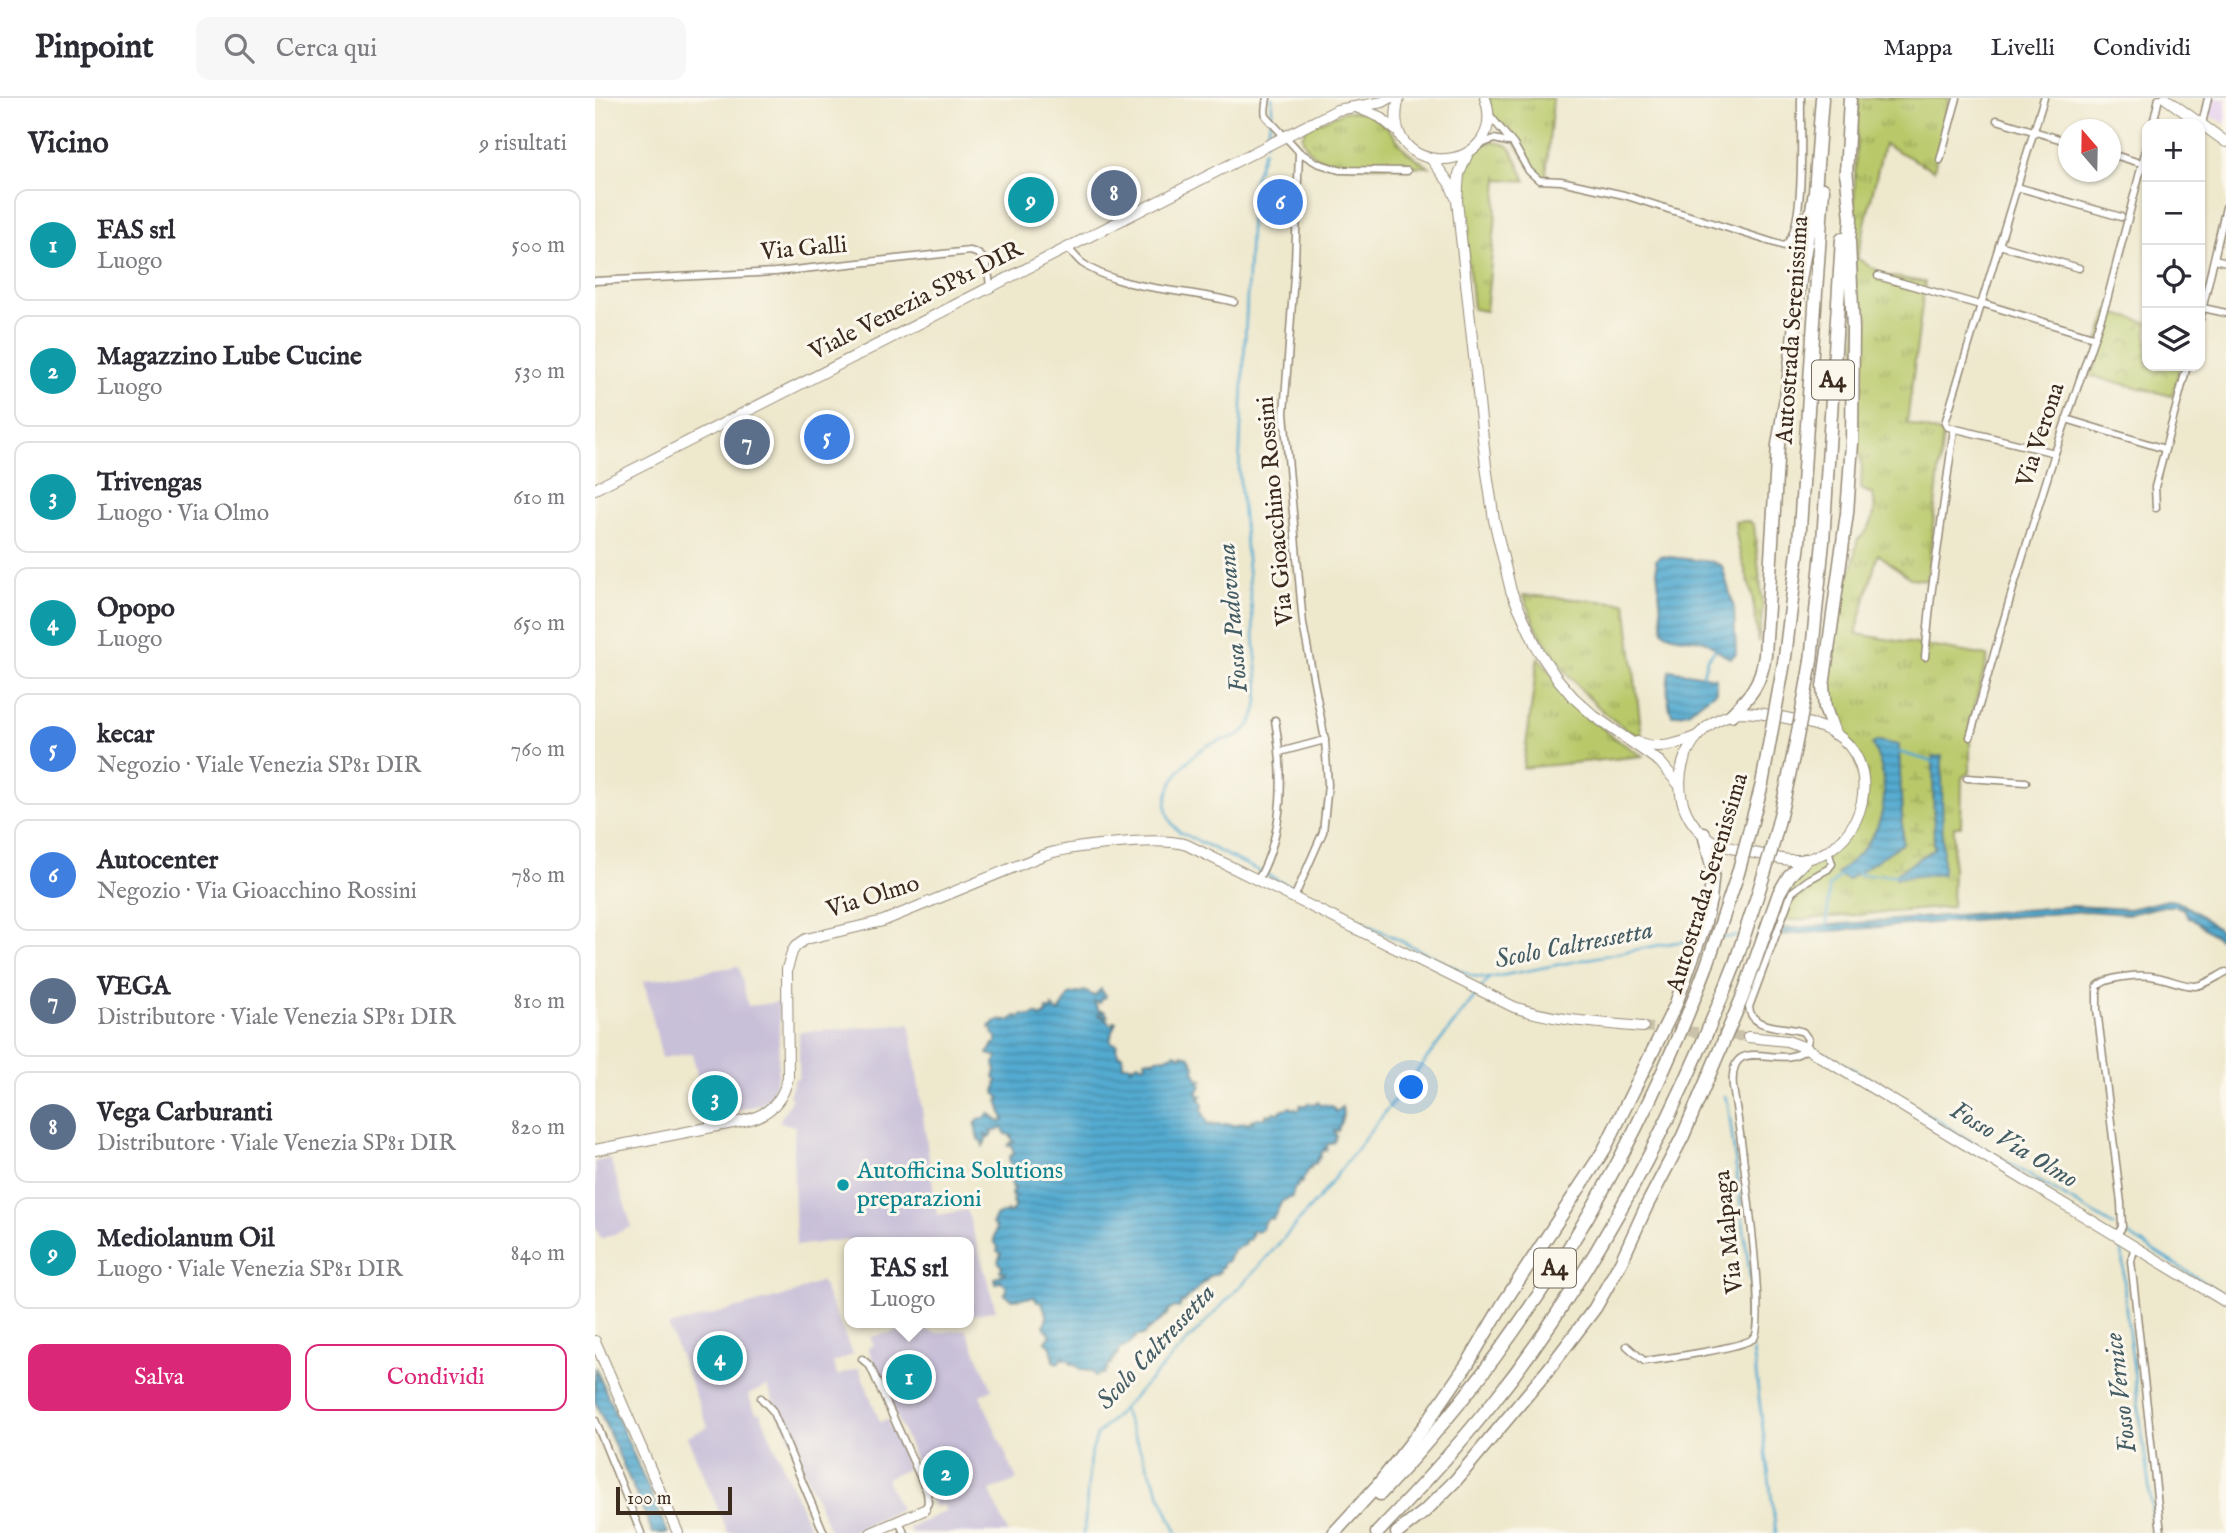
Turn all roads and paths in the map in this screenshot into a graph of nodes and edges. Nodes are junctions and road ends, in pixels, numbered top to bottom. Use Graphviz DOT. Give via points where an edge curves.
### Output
graph roads {
  1 [pos="1266,98"];
  2 [pos="1390,98"];
  3 [pos="1399,98"];
  4 [pos="1485,98"];
  5 [pos="1801,98"];
  6 [pos="1822,98"];
  7 [pos="1829,98"];
  8 [pos="1850,98"];
  9 [pos="1957,98"];
  10 [pos="2044,98"];
  11 [pos="2159,98"];
  12 [pos="2165,98"];
  13 [pos="2208,98"];
  14 [pos="1356,107"];
  15 [pos="1488,113"];
  16 [pos="2154,119"];
  17 [pos="2194,119"];
  18 [pos="2202,119"];
  19 [pos="1997,120"];
  20 [pos="2205,127"];
  21 [pos="2034,132"];
  22 [pos="1400,135"];
  23 [pos="1286,136"];
  24 [pos="2058,139"];
  25 [pos="2226,142"];
  26 [pos="1514,145"];
  27 [pos="1471,150"];
  28 [pos="1299,152"];
  29 [pos="2121,157"];
  30 [pos="1432,160"];
  31 [pos="1940,160"];
  32 [pos="2137,162"];
  33 [pos="2142,164"];
  34 [pos="1846,169"];
  35 [pos="1407,171"];
  36 [pos="2017,187"];
  37 [pos="1457,201"];
  38 [pos="2226,208"];
  39 [pos="2121,217"];
  40 [pos="1999,245"];
  41 [pos="1067,247"];
  42 [pos="2215,259"];
  43 [pos="2226,262"];
  44 [pos="2079,268"];
  45 [pos="1878,276"];
  46 [pos="595,281"];
  47 [pos="990,287"];
  48 [pos="2205,288"];
  49 [pos="1234,302"];
  50 [pos="1981,304"];
  51 [pos="2205,308"];
  52 [pos="2226,313"];
  53 [pos="2093,337"];
  54 [pos="2186,371"];
  55 [pos="2066,419"];
  56 [pos="1954,429"];
  57 [pos="2165,449"];
  58 [pos="2055,453"];
  59 [pos="595,489"];
  60 [pos="2156,508"];
  61 [pos="1925,657"];
  62 [pos="1731,715"];
  63 [pos="1275,720"];
  64 [pos="1834,733"];
  65 [pos="1619,735"];
  66 [pos="1697,736"];
  67 [pos="1970,737"];
  68 [pos="1325,740"];
  69 [pos="1280,752"];
  70 [pos="1967,778"];
  71 [pos="2026,782"];
  72 [pos="1680,786"];
  73 [pos="1704,834"];
  74 [pos="1828,851"];
  75 [pos="1805,860"];
  76 [pos="1261,875"];
  77 [pos="1295,896"];
  78 [pos="1777,916"];
  79 [pos="1766,944"];
  80 [pos="2226,972"];
  81 [pos="1643,1027"];
  82 [pos="1748,1037"];
  83 [pos="1806,1048"];
  84 [pos="595,1150"];
  85 [pos="2117,1235"];
  86 [pos="2134,1246"];
  87 [pos="2226,1302"];
  88 [pos="595,1341"];
  89 [pos="1627,1346"];
  90 [pos="862,1359"];
  91 [pos="761,1398"];
  92 [pos="595,1420"];
  93 [pos="924,1510"];
  94 [pos="899,1521"];
  95 [pos="641,1533"];
  96 [pos="678,1533"];
  97 [pos="824,1533"];
  98 [pos="871,1533"];
  99 [pos="904,1533"];
  100 [pos="1333,1533"];
  101 [pos="1343,1533"];
  102 [pos="1377,1533"];
  103 [pos="1397,1533"];
  104 [pos="2161,1533"];
  1 -- 23 [label="street" via="1268,119"];
  2 -- 14 [label="main road, Viale Venezia SP81 DIR"];
  3 -- 22 [label="main road" via="1396,122"];
  4 -- 15 [label="main road"];
  5 -- 26 [label="street" via="1801,174 1794,233 1784,246 1624,195 1539,180"];
  6 -- 62 [label="highway" via="1815,192 1778,445 1765,655 1756,686"];
  7 -- 101 [label="highway, Autostrada Serenissima / A4, bridge" via="1799,543 1785,657 1762,784 1707,965 1647,1106 1563,1258 1492,1362"];
  8 -- 34 [label="highway, Autostrada Serenissima / A4"];
  9 -- 31 [label="street"];
  10 -- 21 [label="street"];
  11 -- 16 [label="street"];
  12 -- 17 [label="main road"];
  13 -- 18 [label="street"];
  14 -- 22 [label="main road" via="1380,117"];
  14 -- 23 [label="main road, Viale Venezia SP81 DIR" via="1337,110"];
  15 -- 26 [label="street"];
  15 -- 27 [label="main road" via="1482,138"];
  19 -- 21 [label="street"];
  20 -- 25 [label="main road"];
  21 -- 24 [label="street"];
  21 -- 36 [label="street"];
  22 -- 30 [label="main road" via="1413,151"];
  23 -- 28 [label="street"];
  23 -- 41 [label="main road, Viale Venezia SP81 DIR"];
  26 -- 27 [label="street" via="1494,139"];
  27 -- 30 [label="main road" via="1451,160"];
  27 -- 37 [label="main road" via="1459,174"];
  28 -- 35 [label="street" via="1339,170"];
  28 -- 68 [label="street, Via Gioacchino Rossini" via="1284,413 1303,624"];
  29 -- 32 [label="street"];
  30 -- 37 [label="main road"];
  33 -- 53 [label="street, Via Verona"];
  34 -- 64 [label="highway" via="1851,219 1852,443 1823,687"];
  34 -- 102 [label="highway, Autostrada Serenissima / A4, bridge" via="1823,542 1811,661 1787,787 1735,964 1647,1163 1587,1266 1493,1402"];
  36 -- 39 [label="street"];
  36 -- 40 [label="street"];
  37 -- 65 [label="main road" via="1486,466 1511,591 1556,677"];
  38 -- 42 [label="street"];
  40 -- 44 [label="street"];
  40 -- 50 [label="street"];
  41 -- 47 [label="main road, Viale Venezia SP81 DIR"];
  41 -- 49 [label="street" via="1096,271"];
  42 -- 43 [label="street"];
  42 -- 48 [label="street"];
  45 -- 50 [label="street"];
  46 -- 47 [label="street, Via Galli" via="775,272 970,251 986,261"];
  47 -- 59 [label="main road, Viale Venezia SP81 DIR"];
  50 -- 53 [label="street"];
  50 -- 56 [label="street" via="1945,423"];
  51 -- 52 [label="street"];
  53 -- 55 [label="street, Via Verona"];
  54 -- 57 [label="street"];
  55 -- 57 [label="street"];
  55 -- 58 [label="street, Via Verona"];
  56 -- 58 [label="street"];
  56 -- 61 [label="street"];
  57 -- 60 [label="street"];
  58 -- 67 [label="street, Via Verona"];
  62 -- 64 [label="main road" via="1762,714"];
  62 -- 66 [label="main road" via="1716,720"];
  63 -- 69 [label="street"];
  64 -- 74 [label="main road" via="1858,763 1864,792 1853,828"];
  65 -- 66 [label="main road" via="1656,747"];
  65 -- 72 [label="main road" via="1660,762"];
  66 -- 72 [label="main road" via="1683,759"];
  68 -- 69 [label="street"];
  68 -- 77 [label="street, Via Gioacchino Rossini" via="1328,785 1323,832"];
  69 -- 76 [label="street" via="1280,804"];
  70 -- 71 [label="street"];
  72 -- 73 [label="main road" via="1687,813"];
  73 -- 75 [label="main road" via="1731,848"];
  73 -- 100 [label="highway" via="1713,870 1704,926 1675,1006 1604,1150 1426,1424"];
  74 -- 75 [label="main road"];
  74 -- 78 [label="street" via="1832,864 1792,892"];
  75 -- 78 [label="highway" via="1779,893"];
  76 -- 77 [label="main road, Via Olmo"];
  76 -- 84 [label="main road, Via Olmo" via="1179,842 1064,849 883,921 811,937 796,946 789,963 788,1077 773,1107 750,1120"];
  77 -- 81 [label="main road" via="1514,1007"];
  78 -- 79 [label="highway"];
  79 -- 83 [label="street" via="1749,1013 1757,1022 1801,1030 1808,1039"];
  79 -- 103 [label="highway" via="1683,1136 1595,1308 1456,1480"];
  80 -- 85 [label="street" via="2194,986 2145,976 2105,980 2097,987 2121,1203 2122,1227"];
  82 -- 83 [label="main road"];
  83 -- 85 [label="main road"];
  83 -- 89 [label="street, Via Malpaga" via="1789,1058 1749,1055 1733,1071 1758,1295 1755,1337 1709,1351 1644,1361"];
  85 -- 86 [label="main road"];
  86 -- 87 [label="main road"];
  86 -- 104 [label="street" via="2131,1261"];
  88 -- 96 [label="main road"];
  90 -- 93 [label="street" via="870,1366 927,1492"];
  91 -- 97 [label="street" via="772,1410"];
  92 -- 95 [label="street"];
  93 -- 94 [label="main road"];
  94 -- 98 [label="main road"];
  94 -- 99 [label="street"];
}
